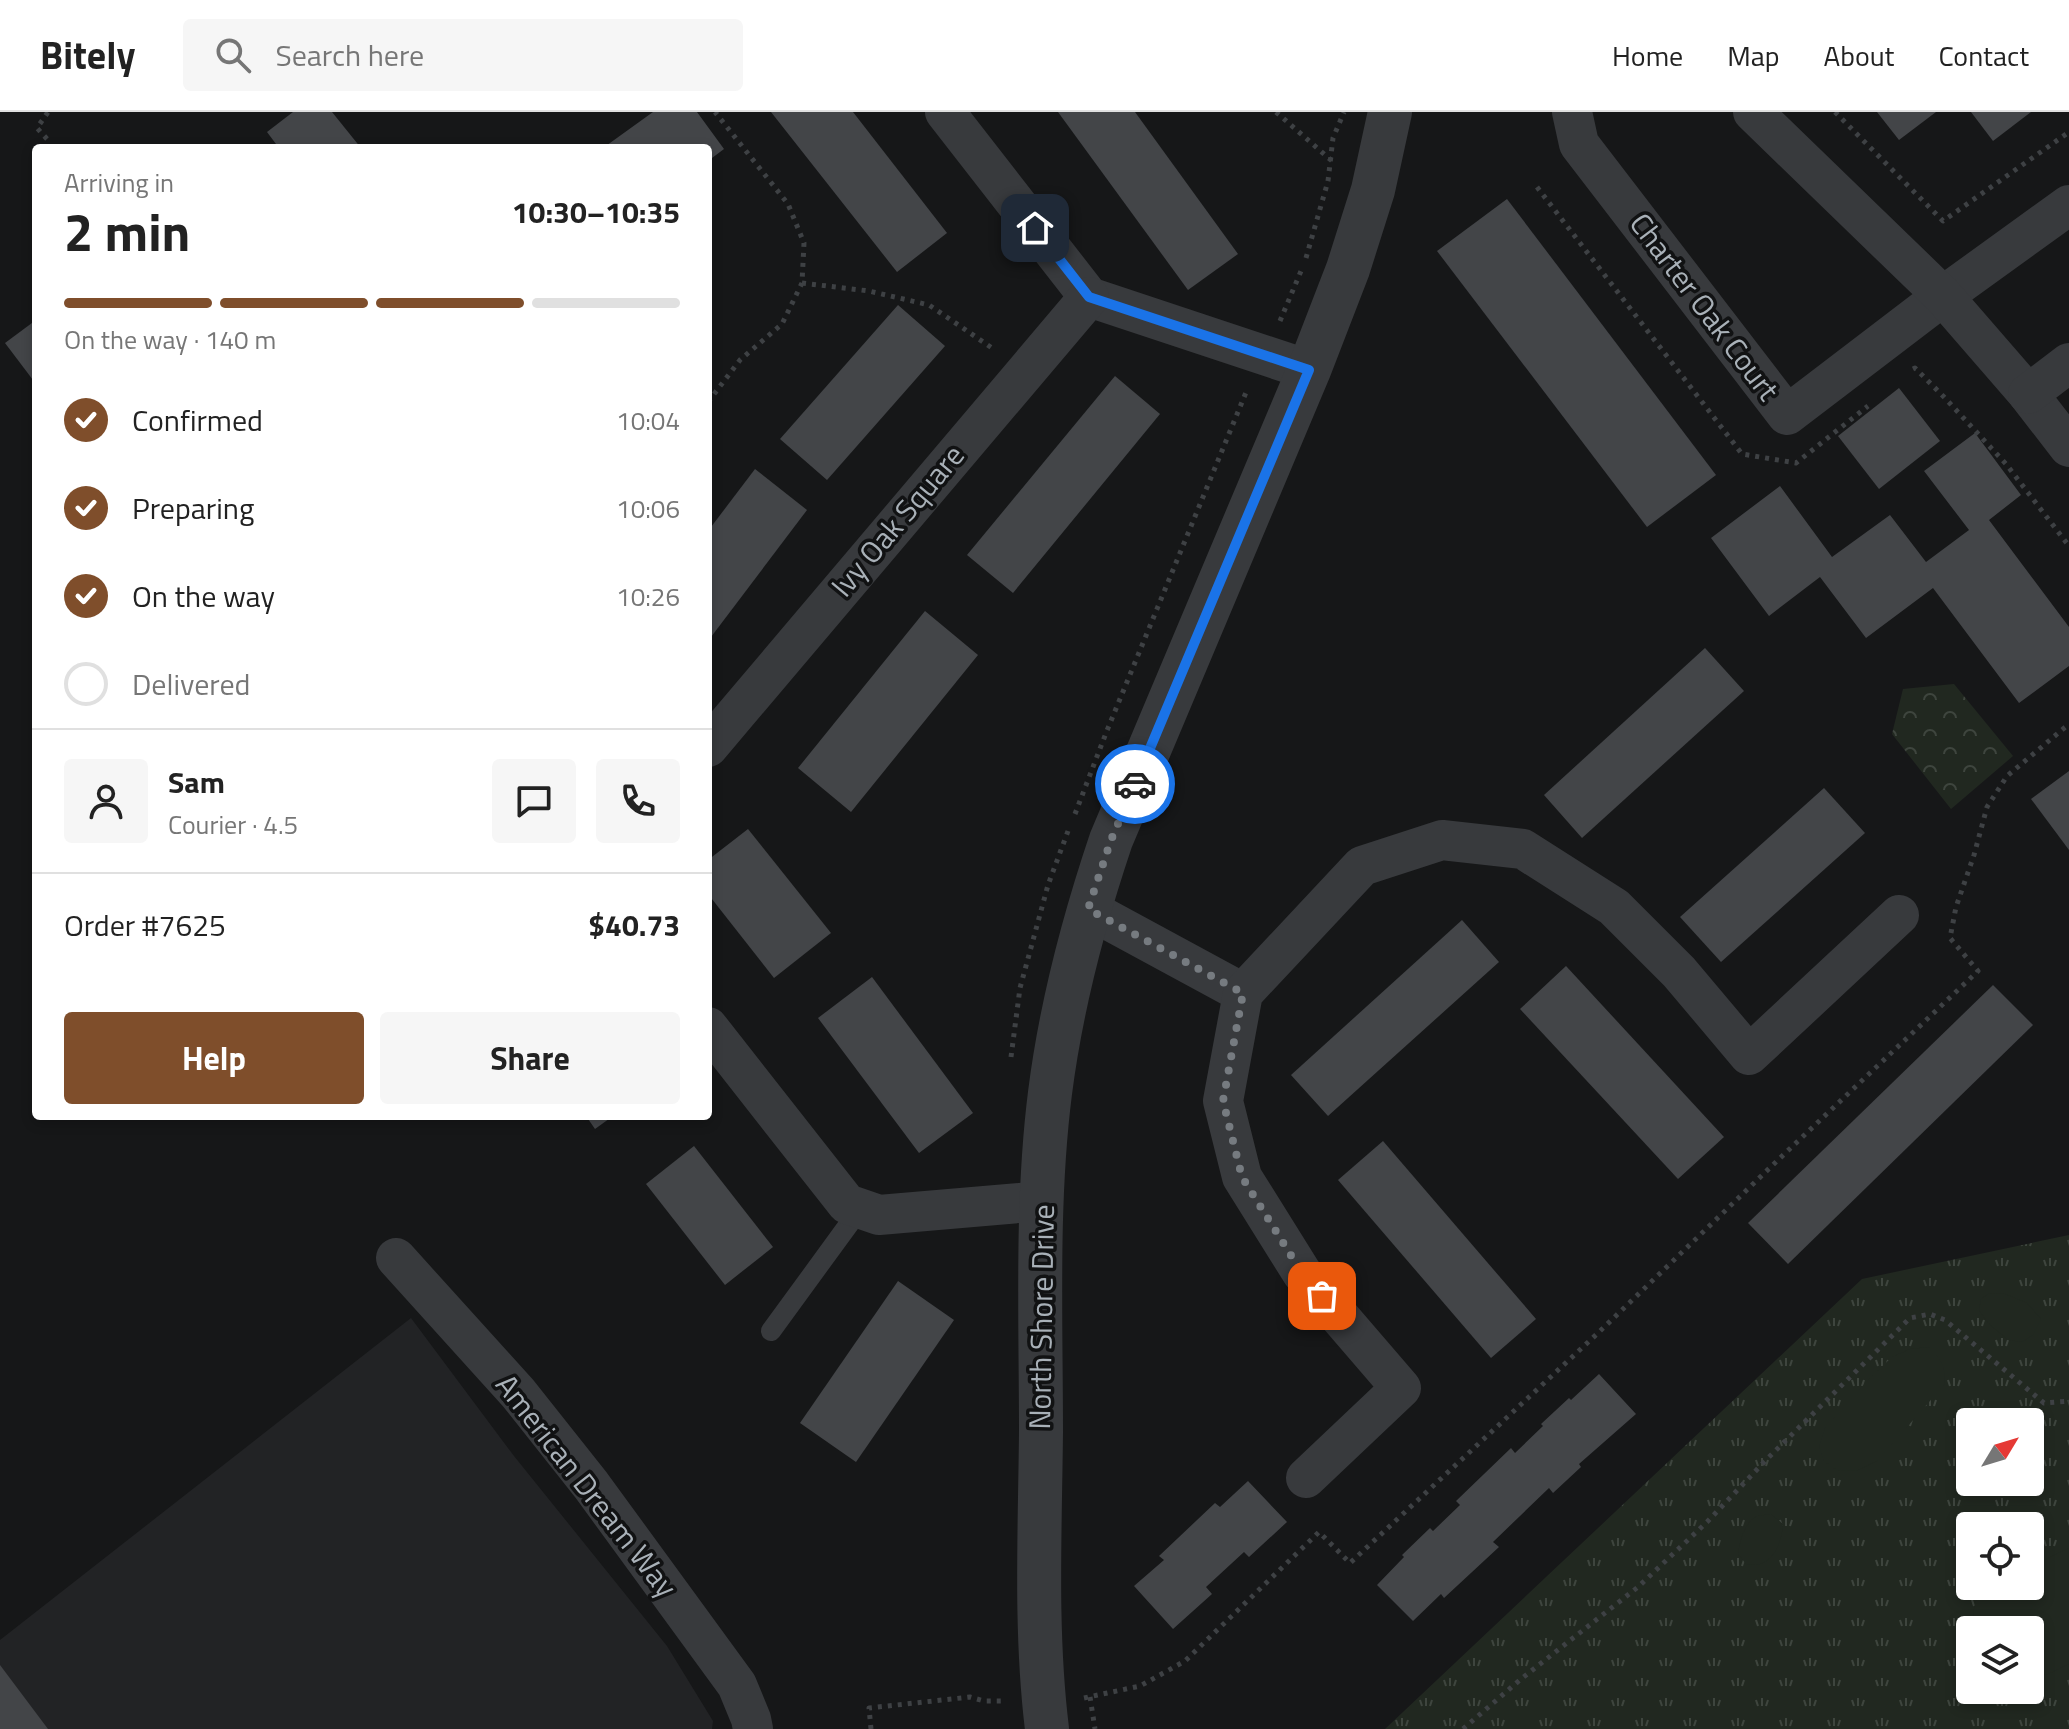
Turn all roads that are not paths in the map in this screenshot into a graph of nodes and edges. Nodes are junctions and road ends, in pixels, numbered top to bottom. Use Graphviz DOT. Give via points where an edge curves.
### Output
graph roads {
  1 [pos="945,112"];
  2 [pos="1390,112"];
  3 [pos="1572,112"];
  4 [pos="1753,112"];
  5 [pos="2069,205"];
  6 [pos="1943,296"];
  7 [pos="1089,297"];
  8 [pos="2069,363"];
  9 [pos="1309,370"];
  10 [pos="2028,394"];
  11 [pos="2069,447"];
  12 [pos="712,742"];
  13 [pos="1088,909"];
  14 [pos="1899,915"];
  15 [pos="1243,993"];
  16 [pos="712,1032"];
  17 [pos="1042,1201"];
  18 [pos="860,1209"];
  19 [pos="396,1258"];
  20 [pos="771,1331"];
  21 [pos="1306,1478"];
  22 [pos="1046,1715"];
  23 [pos="753,1729"];
  1 -- 7 [label="street"];
  2 -- 9 [label="street, North Shore Drive" via="1348,269"];
  3 -- 6 [label="street, Charter Oak Court" via="1579,144 1787,415"];
  4 -- 6 [label="street"];
  5 -- 6 [label="street, Charter Oak Court"];
  6 -- 10 [label="street"];
  7 -- 9 [label="street"];
  7 -- 12 [label="street, Ivy Oak Square"];
  8 -- 10 [label="street"];
  9 -- 13 [label="street, North Shore Drive" via="1111,840"];
  10 -- 11 [label="street"];
  13 -- 15 [label="street"];
  13 -- 17 [label="street, North Shore Drive" via="1059,1033"];
  14 -- 15 [label="street" via="1749,1055 1679,972 1614,907 1523,849 1442,840 1362,866"];
  15 -- 21 [label="street" via="1223,1101 1242,1177 1302,1273 1401,1388"];
  16 -- 18 [label="street" via="847,1204"];
  17 -- 18 [label="street" via="879,1215"];
  17 -- 22 [label="street, North Shore Drive" via="1039,1642"];
  18 -- 20 [label="lane"];
  19 -- 23 [label="street, American Dream Way" via="518,1393 591,1485 737,1685"];
}
